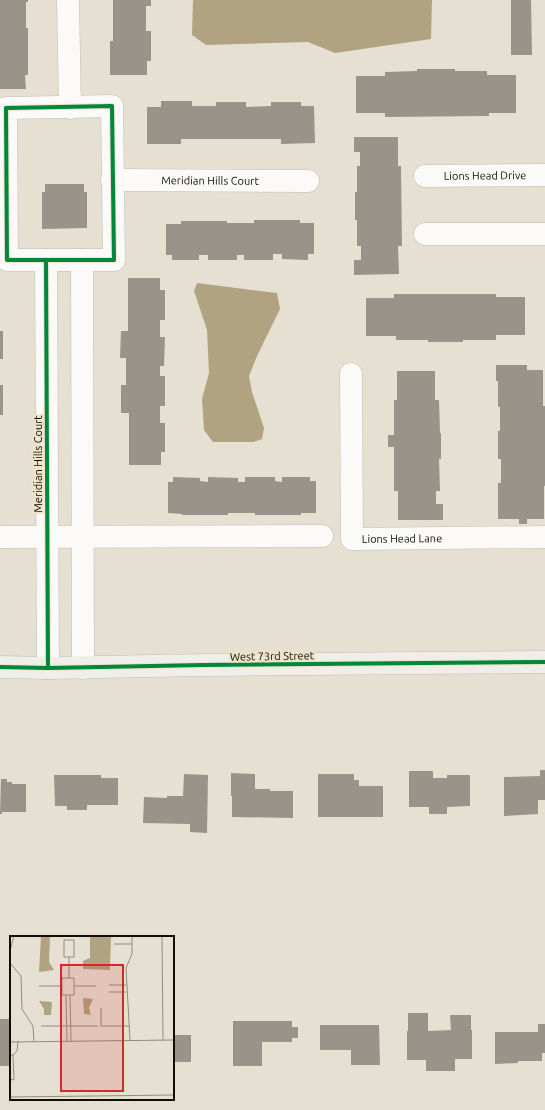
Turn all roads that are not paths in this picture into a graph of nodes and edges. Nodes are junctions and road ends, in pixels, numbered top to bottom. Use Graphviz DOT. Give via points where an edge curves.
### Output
graph roads {
  1 [pos="68,0"];
  2 [pos="70,108"];
  3 [pos="545,175"];
  4 [pos="425,176"];
  5 [pos="112,180"];
  6 [pos="3,181"];
  7 [pos="308,181"];
  8 [pos="425,234"];
  9 [pos="545,234"];
  10 [pos="46,260"];
  11 [pos="82,260"];
  12 [pos="351,374"];
  13 [pos="0,536"];
  14 [pos="47,536"];
  15 [pos="82,536"];
  16 [pos="322,536"];
  17 [pos="545,538"];
  18 [pos="545,662"];
  19 [pos="0,667"];
  20 [pos="48,668"];
  21 [pos="83,668"];
  1 -- 2 [label="street"];
  2 -- 5 [label="street" via="112,106"];
  2 -- 6 [label="street" via="6,108"];
  3 -- 4 [label="street, Lions Head Drive"];
  5 -- 7 [label="street, Meridian Hills Court"];
  5 -- 11 [label="street" via="114,260"];
  6 -- 10 [label="street" via="6,260"];
  8 -- 9 [label="street"];
  10 -- 11 [label="street"];
  10 -- 14 [label="street, Meridian Hills Court"];
  11 -- 15 [label="street"];
  12 -- 17 [label="street, Lions Head Lane" via="352,539"];
  13 -- 14 [label="street"];
  14 -- 15 [label="street"];
  14 -- 20 [label="street, Meridian Hills Court"];
  15 -- 16 [label="street"];
  15 -- 21 [label="street"];
  18 -- 21 [label="main road, West 73rd Street"];
  19 -- 20 [label="main road, West 73rd Street"];
  20 -- 21 [label="main road, West 73rd Street"];
}
